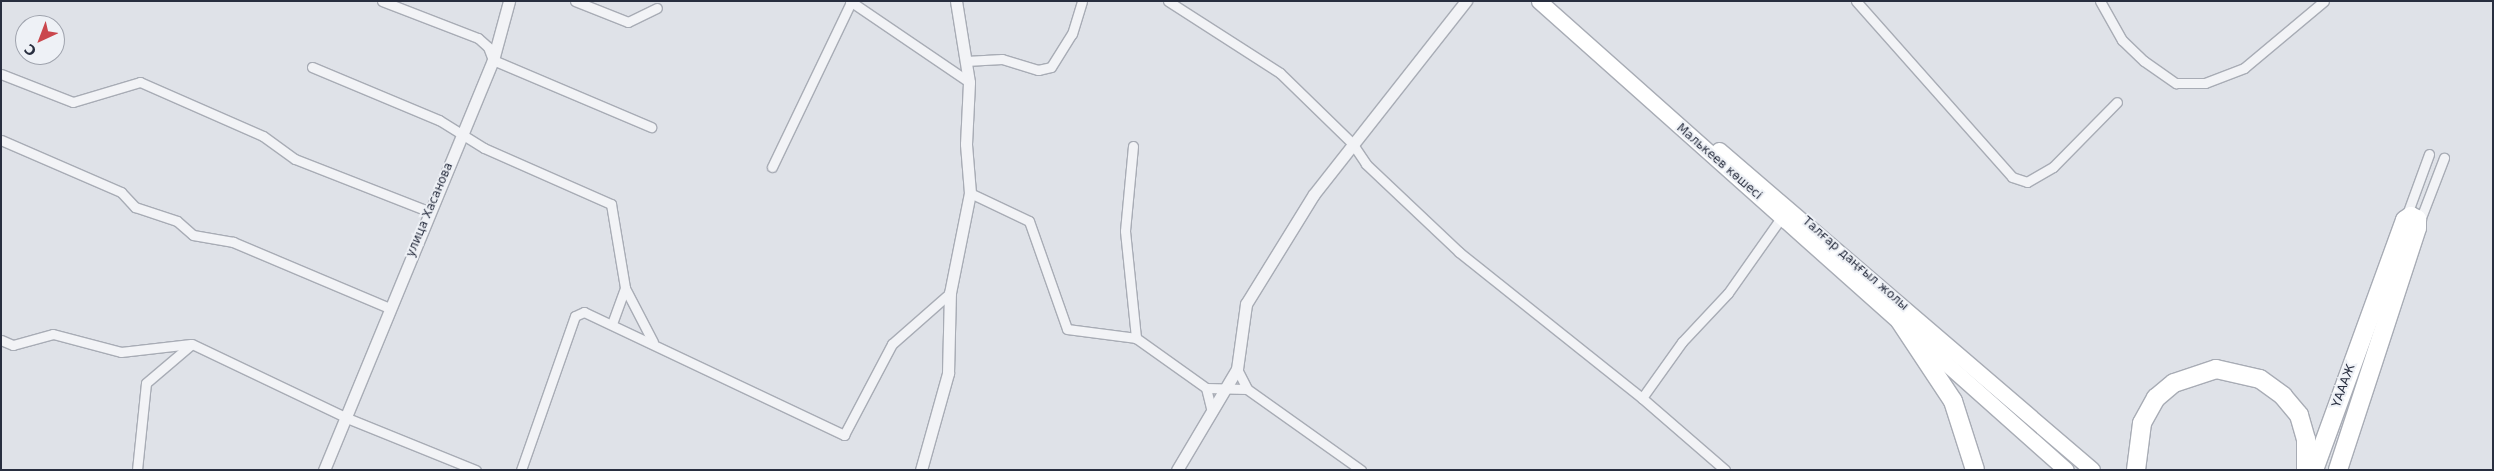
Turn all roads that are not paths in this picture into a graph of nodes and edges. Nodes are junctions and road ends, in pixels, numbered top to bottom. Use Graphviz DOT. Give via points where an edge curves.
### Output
graph roads {
  1 [pos="382,1"];
  2 [pos="509,1"];
  3 [pos="575,1"];
  4 [pos="956,1"];
  5 [pos="1082,1"];
  6 [pos="1168,1"];
  7 [pos="1466,1"];
  8 [pos="1539,1"];
  9 [pos="1856,1"];
  10 [pos="2100,1"];
  11 [pos="2324,1"];
  12 [pos="851,2"];
  13 [pos="657,8"];
  14 [pos="493,60"];
  15 [pos="966,61"];
  16 [pos="1611,66"];
  17 [pos="312,68"];
  18 [pos="1,74"];
  19 [pos="969,82"];
  20 [pos="2117,102"];
  21 [pos="651,127"];
  22 [pos="461,134"];
  23 [pos="1,140"];
  24 [pos="1352,143"];
  25 [pos="1134,146"];
  26 [pos="2429,154"];
  27 [pos="2444,158"];
  28 [pos="772,167"];
  29 [pos="970,193"];
  30 [pos="430,212"];
  31 [pos="1781,218"];
  32 [pos="2411,224"];
  33 [pos="625,288"];
  34 [pos="950,293"];
  35 [pos="2382,307"];
  36 [pos="389,308"];
  37 [pos="1900,321"];
  38 [pos="612,323"];
  39 [pos="1136,338"];
  40 [pos="1,340"];
  41 [pos="653,342"];
  42 [pos="192,344"];
  43 [pos="1236,368"];
  44 [pos="1206,388"];
  45 [pos="1226,389"];
  46 [pos="1247,389"];
  47 [pos="1642,398"];
  48 [pos="1212,412"];
  49 [pos="347,418"];
  50 [pos="137,470"];
  51 [pos="324,470"];
  52 [pos="476,470"];
  53 [pos="521,470"];
  54 [pos="921,470"];
  55 [pos="1177,470"];
  56 [pos="1361,470"];
  57 [pos="1725,470"];
  58 [pos="1976,470"];
  59 [pos="2066,470"];
  60 [pos="2092,470"];
  61 [pos="2136,470"];
  62 [pos="2306,470"];
  63 [pos="2314,470"];
  64 [pos="2338,470"];
  1 -- 14 [label="street" via="478,38 488,46"];
  2 -- 14 [label="street, улица Хасанова"];
  3 -- 13 [label="street" via="628,22"];
  4 -- 15 [label="street"];
  5 -- 15 [label="street" via="1072,34 1051,67 1038,70 1002,59"];
  6 -- 24 [label="street" via="1280,73"];
  7 -- 24 [label="street"];
  8 -- 16 [label="main road, Малькеев көшесі"];
  9 -- 20 [label="street" via="2012,177 2027,182 2053,167"];
  10 -- 11 [label="street" via="2122,40 2144,61 2176,83 2204,84 2244,68"];
  12 -- 19 [label="street"];
  12 -- 28 [label="street"];
  14 -- 21 [label="street"];
  14 -- 22 [label="street, улица Хасанова"];
  15 -- 19 [label="street"];
  16 -- 31 [label="main road, Малькеев көшесі"];
  16 -- 60 [label="main road, Талғар даңғыл жолы" via="1757,180"];
  17 -- 22 [label="street" via="439,120"];
  18 -- 30 [label="street" via="73,102 140,82 263,136 295,159"];
  19 -- 29 [label="street" via="966,144"];
  22 -- 30 [label="street, улица Хасанова"];
  22 -- 33 [label="street" via="611,204"];
  23 -- 36 [label="street" via="121,192 135,207 177,221 193,235 234,242"];
  24 -- 43 [label="street" via="1314,194 1246,304"];
  24 -- 47 [label="street" via="1366,164 1459,252"];
  25 -- 39 [label="street" via="1125,230"];
  26 -- 32 [label="street"];
  27 -- 32 [label="street"];
  29 -- 34 [label="street"];
  29 -- 39 [label="street" via="1028,221 1067,330"];
  30 -- 36 [label="street, улица Хасанова"];
  31 -- 37 [label="main road, Малькеев көшесі"];
  31 -- 47 [label="street" via="1728,293 1682,342"];
  32 -- 35 [label="highway"];
  33 -- 38 [label="street"];
  33 -- 41 [label="street"];
  34 -- 41 [label="street" via="892,344 844,435"];
  34 -- 54 [label="street" via="948,372"];
  35 -- 63 [label="highway, ҮАААЖ"];
  35 -- 64 [label="highway, ҮАААЖ"];
  36 -- 49 [label="street, улица Хасанова"];
  37 -- 58 [label="highway" via="1953,401"];
  37 -- 59 [label="main road, Талғар даңғыл жолы"];
  38 -- 41 [label="street"];
  38 -- 53 [label="street" via="584,312 576,316"];
  39 -- 44 [label="street"];
  40 -- 42 [label="street" via="13,345 53,334 121,352"];
  42 -- 49 [label="street"];
  42 -- 50 [label="street" via="146,383"];
  43 -- 45 [label="street"];
  43 -- 46 [label="street"];
  44 -- 45 [label="street"];
  44 -- 48 [label="street"];
  45 -- 46 [label="street"];
  45 -- 48 [label="street"];
  46 -- 56 [label="street"];
  47 -- 57 [label="street"];
  48 -- 55 [label="street"];
  49 -- 51 [label="street, улица Хасанова"];
  49 -- 52 [label="street"];
  61 -- 62 [label="highway" via="2142,423 2156,398 2174,383 2216,370 2260,380 2283,396 2299,415 2306,439"];
}
